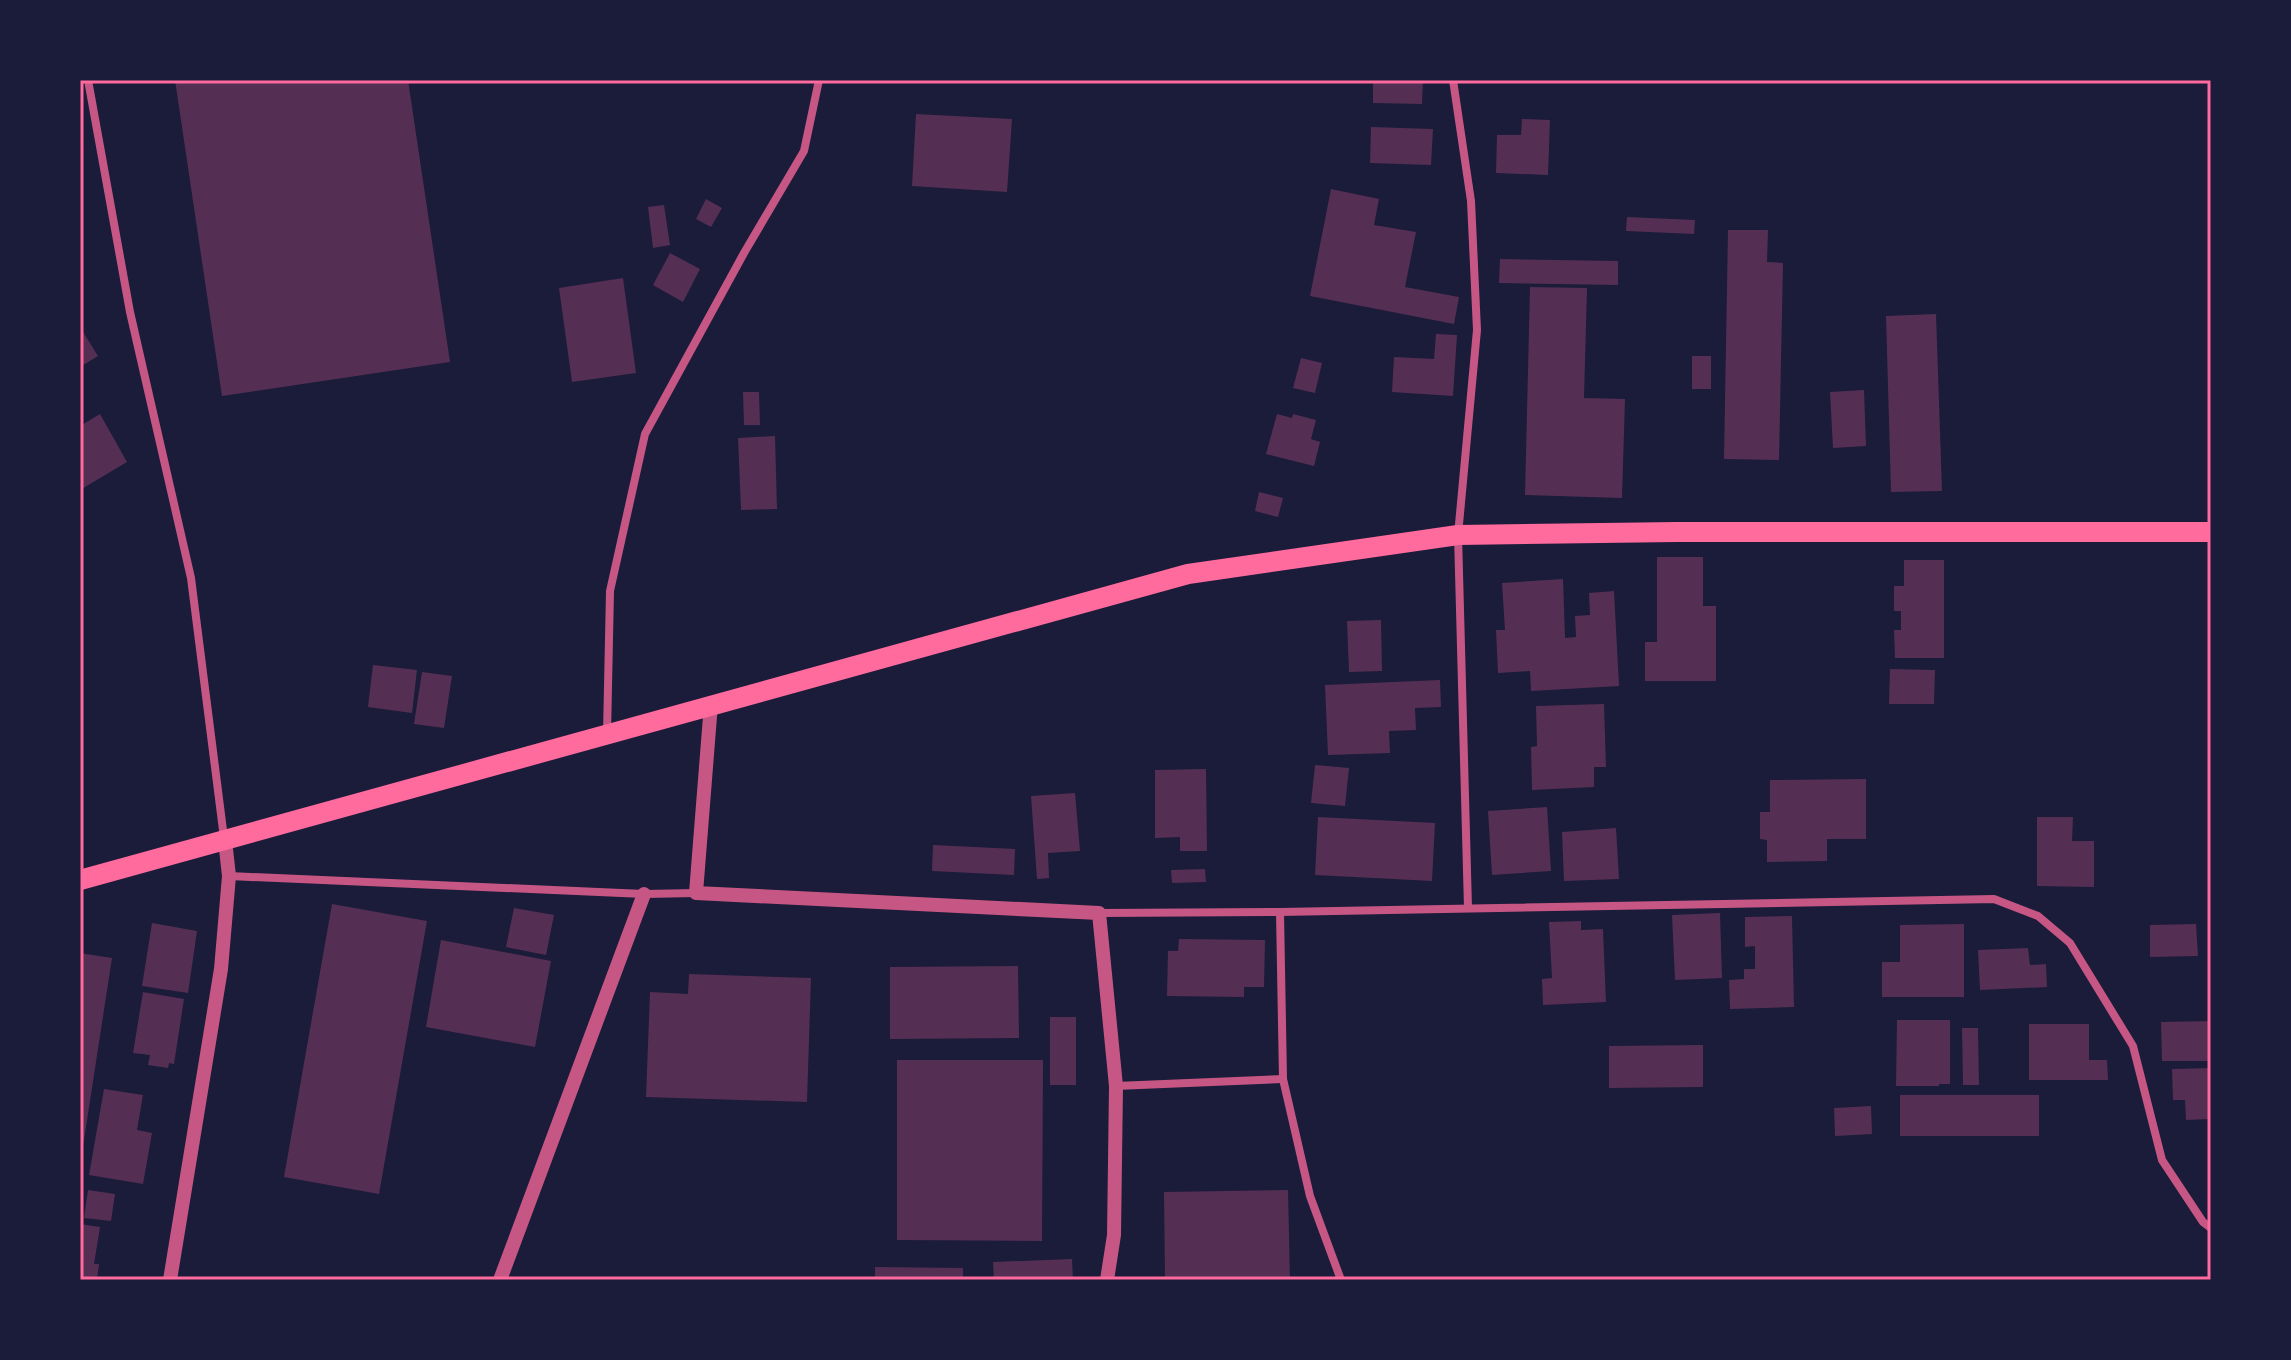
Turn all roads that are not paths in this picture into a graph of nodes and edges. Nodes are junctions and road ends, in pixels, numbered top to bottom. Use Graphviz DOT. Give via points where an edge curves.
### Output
graph roads {
  1 [pos="88,80"];
  2 [pos="819,80"];
  3 [pos="1453,80"];
  4 [pos="2211,532"];
  5 [pos="1458,535"];
  6 [pos="711,704"];
  7 [pos="607,735"];
  8 [pos="225,840"];
  9 [pos="229,876"];
  10 [pos="80,880"];
  11 [pos="696,893"];
  12 [pos="644,894"];
  13 [pos="1468,908"];
  14 [pos="1280,912"];
  15 [pos="1099,913"];
  16 [pos="1283,1079"];
  17 [pos="1116,1086"];
  18 [pos="2211,1228"];
  19 [pos="170,1280"];
  20 [pos="500,1280"];
  21 [pos="1107,1280"];
  22 [pos="1341,1280"];
  1 -- 8 [label="street" via="130,312 191,578"];
  2 -- 7 [label="street" via="804,151 645,434 610,591"];
  3 -- 5 [label="street" via="1471,201 1477,330"];
  4 -- 5 [label="main road"];
  5 -- 6 [label="main road" via="1188,574"];
  5 -- 13 [label="street"];
  6 -- 7 [label="main road"];
  6 -- 11 [label="street"];
  7 -- 8 [label="main road"];
  8 -- 9 [label="street"];
  8 -- 10 [label="main road"];
  9 -- 12 [label="street"];
  9 -- 19 [label="street" via="221,969"];
  11 -- 12 [label="street"];
  11 -- 15 [label="street"];
  12 -- 20 [label="street"];
  13 -- 14 [label="street"];
  13 -- 18 [label="street" via="1994,899 2038,916 2070,943 2133,1046 2162,1160"];
  14 -- 15 [label="street"];
  14 -- 16 [label="street"];
  15 -- 17 [label="street"];
  16 -- 17 [label="street"];
  16 -- 22 [label="street" via="1310,1196"];
  17 -- 21 [label="street" via="1114,1235"];
}
